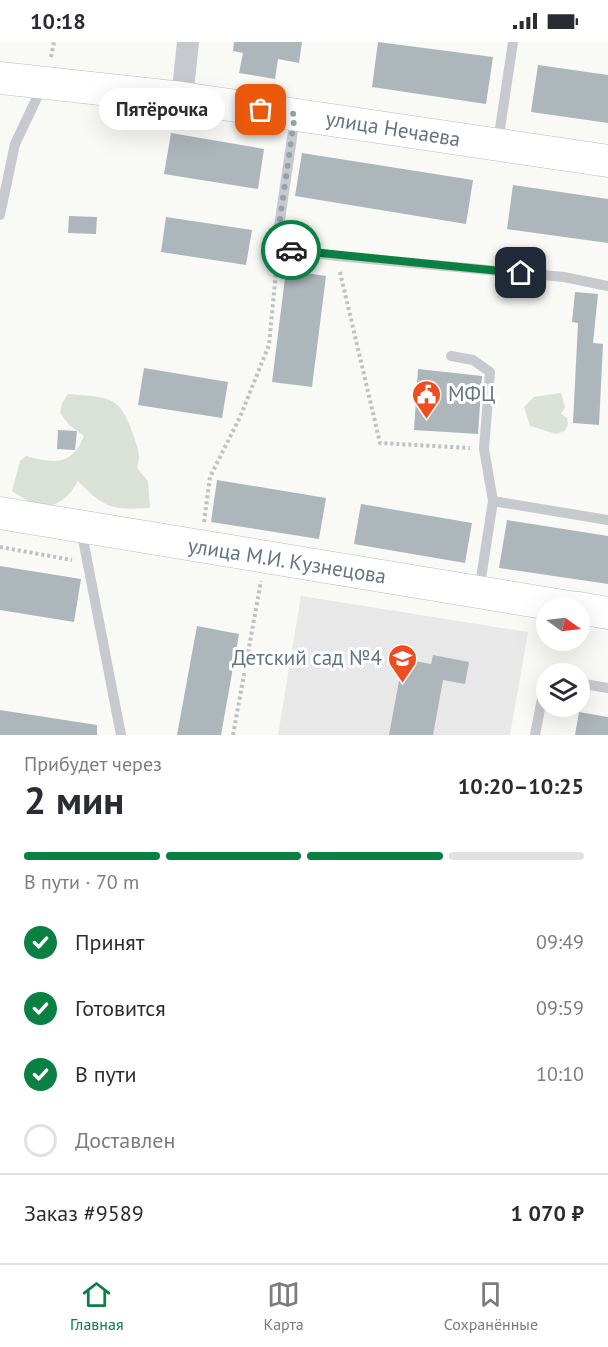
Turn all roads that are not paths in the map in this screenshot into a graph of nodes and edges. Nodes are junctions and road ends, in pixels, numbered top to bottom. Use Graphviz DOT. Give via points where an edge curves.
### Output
graph roads {
  1 [pos="188,42"];
  2 [pos="513,42"];
  3 [pos="0,78"];
  4 [pos="45,81"];
  5 [pos="182,98"];
  6 [pos="295,114"];
  7 [pos="498,145"];
  8 [pos="608,161"];
  9 [pos="0,215"];
  10 [pos="608,286"];
  11 [pos="452,356"];
  12 [pos="493,501"];
  13 [pos="0,513"];
  14 [pos="608,520"];
  15 [pos="81,528"];
  16 [pos="479,591"];
  17 [pos="536,601"];
  18 [pos="590,610"];
  19 [pos="608,613"];
  20 [pos="590,685"];
  21 [pos="608,688"];
  22 [pos="538,717"];
  23 [pos="121,735"];
  24 [pos="535,735"];
  1 -- 5 [label="street"];
  2 -- 7 [label="lane"];
  3 -- 4 [label="street, улица Нечаева"];
  4 -- 5 [label="street, улица Нечаева"];
  4 -- 9 [label="lane" via="15,144"];
  5 -- 6 [label="street, улица Нечаева"];
  6 -- 7 [label="street, улица Нечаева"];
  6 -- 10 [label="lane" via="276,247 564,277"];
  7 -- 8 [label="street, улица Нечаева"];
  11 -- 12 [label="lane" via="473,360 490,372 484,449"];
  12 -- 14 [label="lane"];
  12 -- 16 [label="lane"];
  13 -- 15 [label="street, улица М.И. Кузнецова"];
  15 -- 16 [label="street, улица М.И. Кузнецова"];
  15 -- 23 [label="lane"];
  16 -- 17 [label="street, улица М.И. Кузнецова"];
  18 -- 19 [label="street"];
  20 -- 21 [label="lane"];
  22 -- 24 [label="lane"];
}
